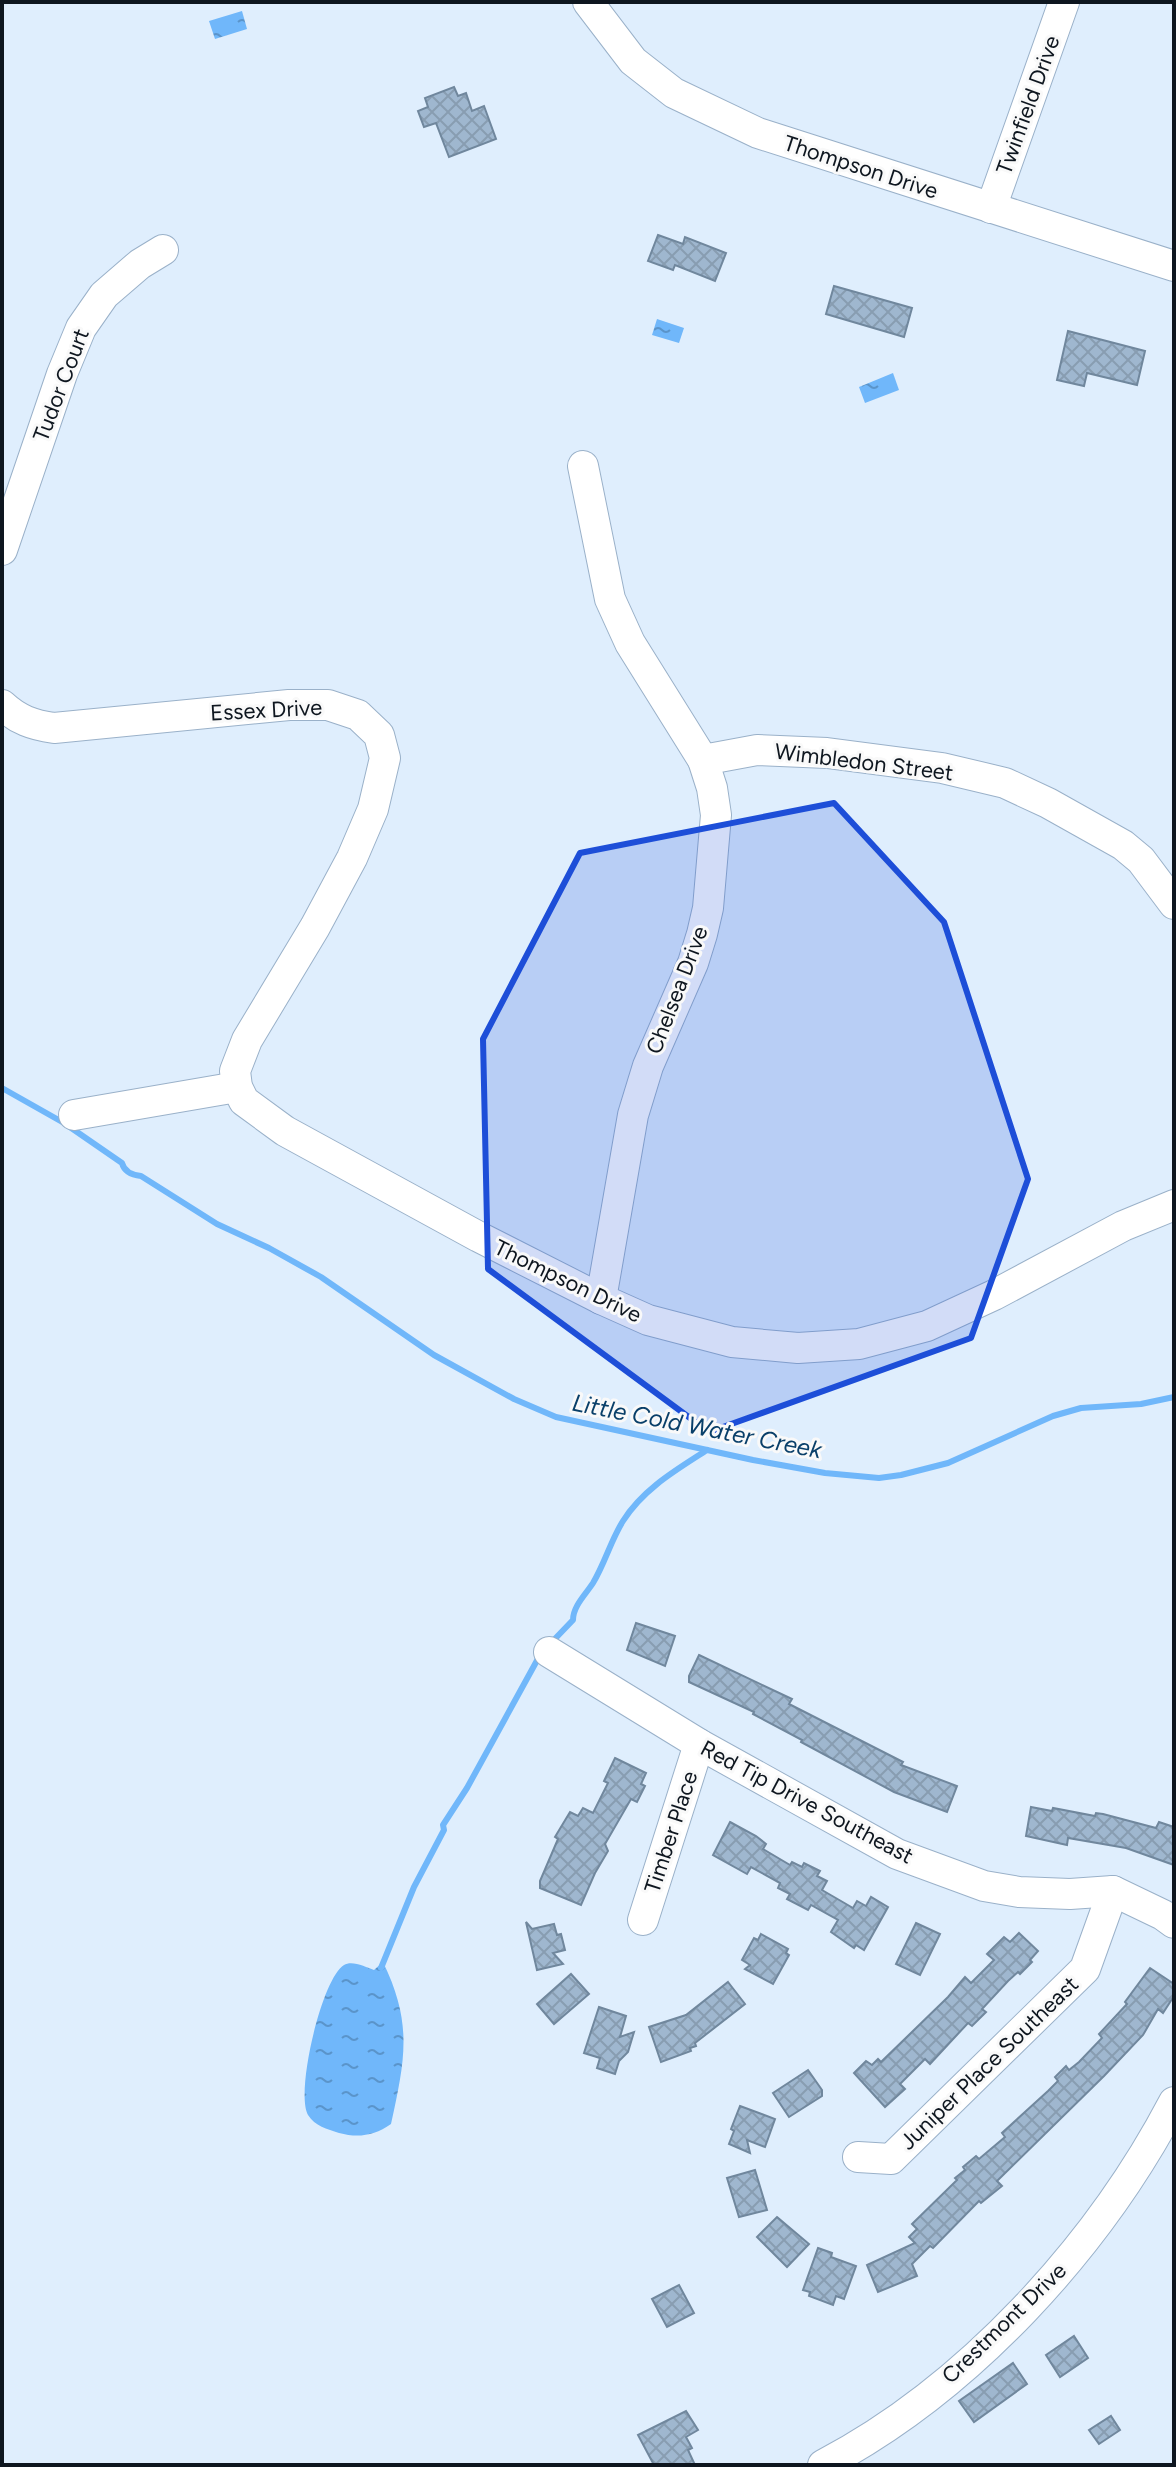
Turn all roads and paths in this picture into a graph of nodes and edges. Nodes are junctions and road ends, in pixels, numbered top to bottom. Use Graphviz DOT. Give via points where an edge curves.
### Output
graph roads {
  1 [pos="588,2"];
  2 [pos="1064,2"];
  3 [pos="991,208"];
  4 [pos="163,250"];
  5 [pos="1174,266"];
  6 [pos="583,466"];
  7 [pos="2,550"];
  8 [pos="2,705"];
  9 [pos="703,760"];
  10 [pos="1174,904"];
  11 [pos="237,1087"];
  12 [pos="74,1115"];
  13 [pos="1174,1205"];
  14 [pos="601,1299"];
  15 [pos="549,1652"];
  16 [pos="699,1744"];
  17 [pos="1113,1891"];
  18 [pos="643,1920"];
  19 [pos="1174,1923"];
  20 [pos="1174,2102"];
  21 [pos="858,2157"];
  22 [pos="839,2461"];
  1 -- 3 [label="street, Thompson Drive" via="633,61 674,93 758,133"];
  2 -- 3 [label="street, Twinfield Drive"];
  3 -- 5 [label="street, Thompson Drive"];
  4 -- 7 [label="street, Tudor Court" via="104,295 81,328"];
  6 -- 9 [label="street, Chelsea Drive" via="619,622"];
  8 -- 11 [label="street, Essex Drive" via="32,725 54,728 328,705 358,715 379,735 385,758 373,809 315,927 247,1040 235,1071"];
  9 -- 10 [label="street, Wimbledon Street" via="757,750 827,753 942,768 1005,783 1123,845"];
  9 -- 14 [label="street, Chelsea Drive" via="716,815 708,908 693,963 648,1066 633,1115"];
  11 -- 12 [label="street"];
  11 -- 14 [label="street, Thompson Drive" via="244,1101 285,1131"];
  13 -- 14 [label="street, Thompson Drive" via="927,1326 859,1344 798,1348 732,1342 648,1320"];
  15 -- 16 [label="street, Red Tip Drive Southeast"];
  16 -- 17 [label="street, Red Tip Drive Southeast" via="897,1854 941,1872 1019,1892"];
  16 -- 18 [label="street, Timber Place"];
  17 -- 19 [label="street, Red Tip Drive Southeast"];
  17 -- 21 [label="street, Juniper Place Southeast" via="1085,1969 891,2159"];
  20 -- 22 [label="street, Crestmont Drive" via="1105,2214 1023,2311 906,2414"];
}
